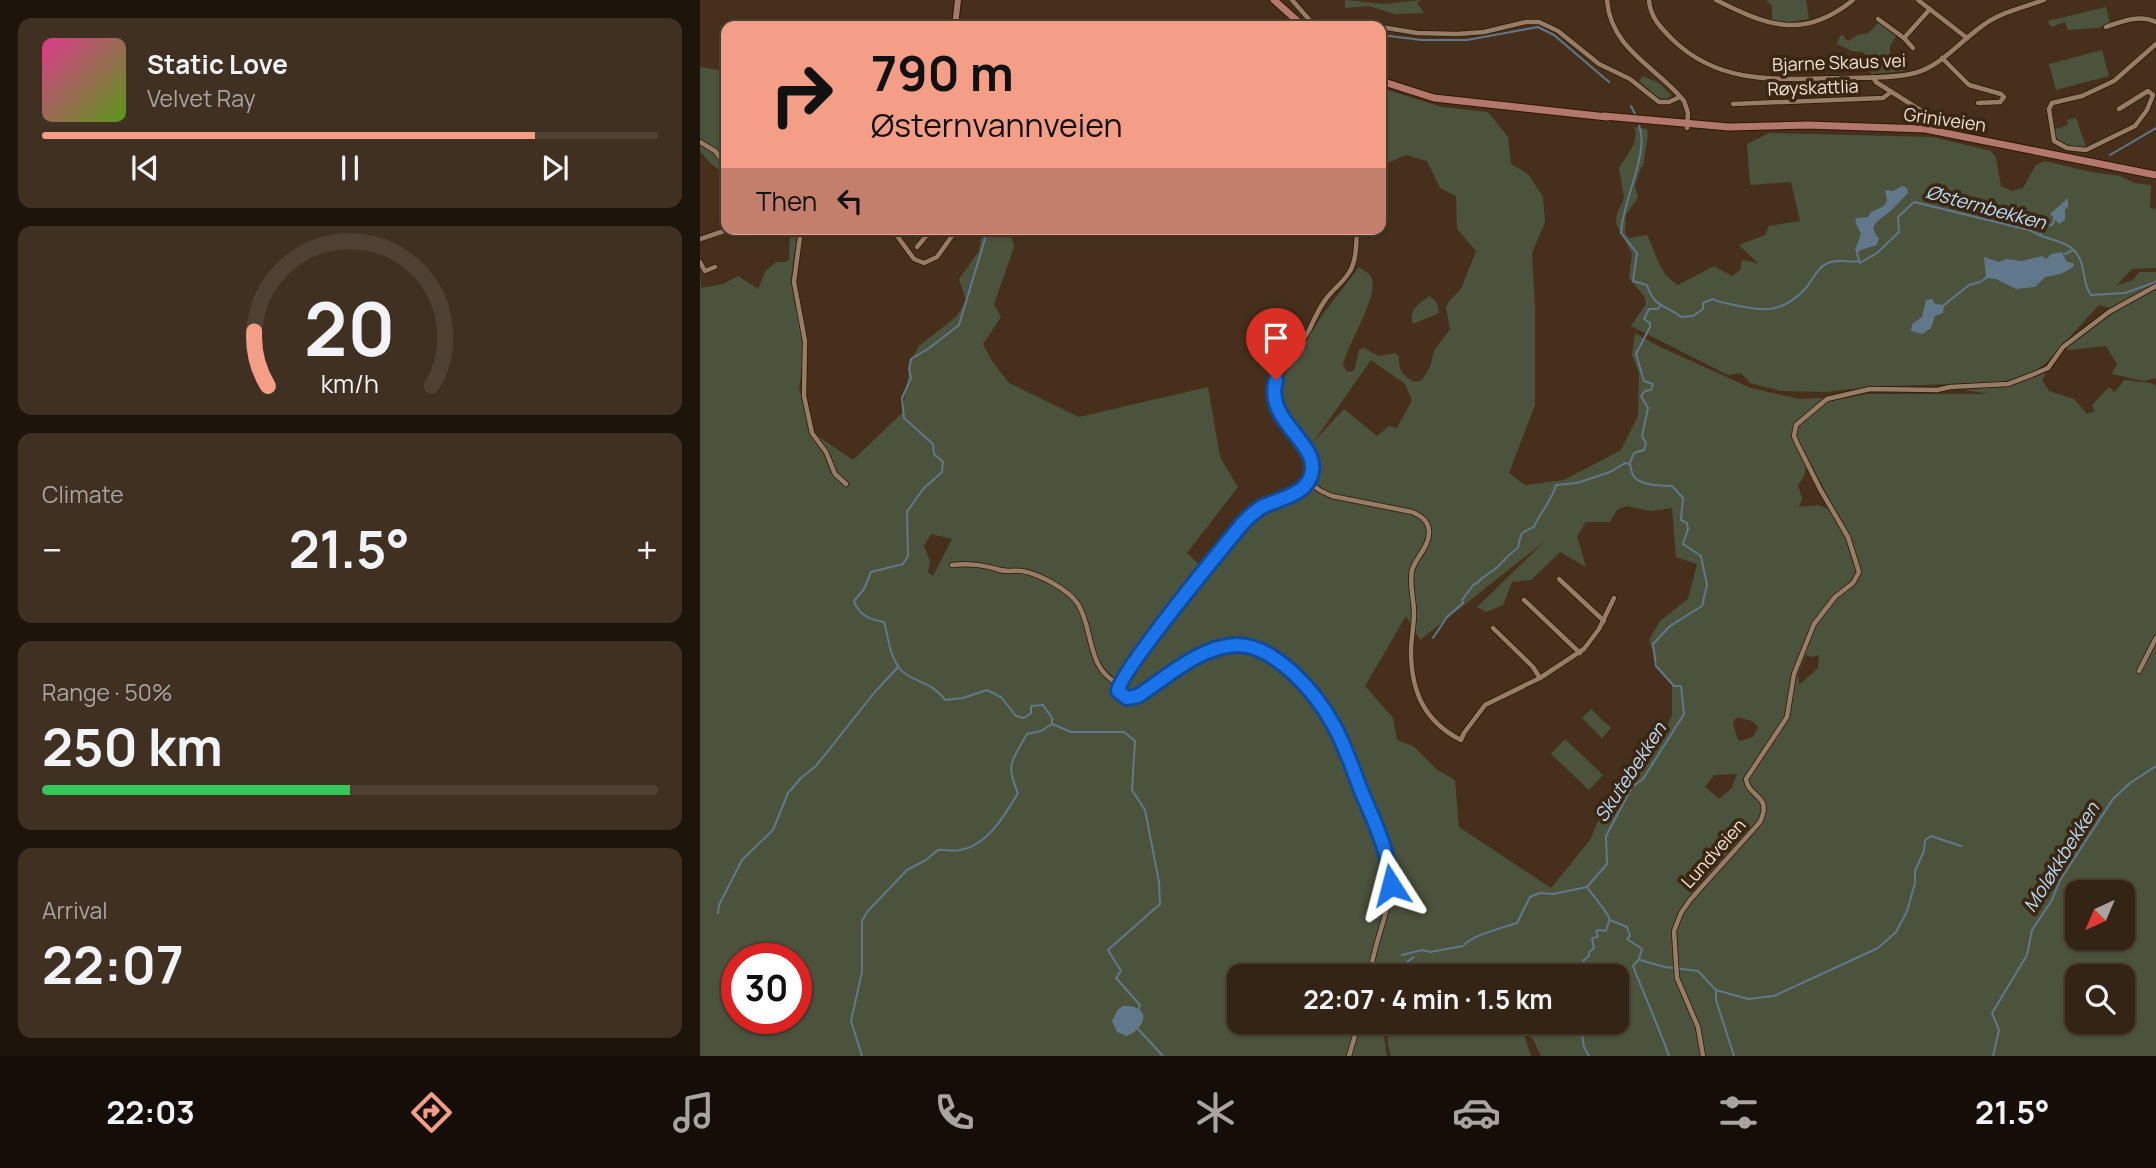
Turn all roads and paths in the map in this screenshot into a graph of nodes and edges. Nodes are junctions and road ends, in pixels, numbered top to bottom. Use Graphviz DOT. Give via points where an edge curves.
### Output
graph roads {
  1 [pos="958,0"];
  2 [pos="1276,0"];
  3 [pos="1292,0"];
  4 [pos="1606,0"];
  5 [pos="1649,0"];
  6 [pos="1716,0"];
  7 [pos="1853,0"];
  8 [pos="1918,0"];
  9 [pos="2044,0"];
  10 [pos="1930,9"];
  11 [pos="1878,19"];
  12 [pos="956,21"];
  13 [pos="1297,21"];
  14 [pos="1310,21"];
  15 [pos="2156,22"];
  16 [pos="2106,27"];
  17 [pos="1386,28"];
  18 [pos="1904,38"];
  19 [pos="1967,38"];
  20 [pos="2156,44"];
  21 [pos="1913,48"];
  22 [pos="1942,58"];
  23 [pos="1873,77"];
  24 [pos="1386,83"];
  25 [pos="1891,92"];
  26 [pos="1680,97"];
  27 [pos="1978,103"];
  28 [pos="1733,104"];
  29 [pos="2119,109"];
  30 [pos="1928,115"];
  31 [pos="1687,126"];
  32 [pos="700,142"];
  33 [pos="721,159"];
  34 [pos="2155,174"];
  35 [pos="721,232"];
  36 [pos="801,235"];
  37 [pos="896,235"];
  38 [pos="927,235"];
  39 [pos="953,235"];
  40 [pos="1356,235"];
  41 [pos="700,239"];
  42 [pos="916,247"];
  43 [pos="700,262"];
  44 [pos="715,267"];
  45 [pos="2156,286"];
  46 [pos="1308,482"];
  47 [pos="846,484"];
  48 [pos="952,565"];
  49 [pos="1559,579"];
  50 [pos="1614,598"];
  51 [pos="1524,600"];
  52 [pos="1604,621"];
  53 [pos="1493,628"];
  54 [pos="2156,638"];
  55 [pos="1580,653"];
  56 [pos="2139,671"];
  57 [pos="1541,678"];
  58 [pos="1118,685"];
  59 [pos="1371,964"];
  60 [pos="1355,1034"];
  61 [pos="1349,1056"];
  62 [pos="1703,1056"];
  1 -- 12 [label="street"];
  2 -- 13 [label="main road"];
  3 -- 14 [label="street"];
  4 -- 26 [label="street" via="1620,40"];
  5 -- 23 [label="street, Bjarne Skaus vei" via="1659,26 1681,47 1737,75 1772,80"];
  6 -- 7 [label="street" via="1759,21 1790,25 1822,19"];
  8 -- 10 [label="street"];
  9 -- 19 [label="street, Bjarne Skaus vei" via="1997,17"];
  10 -- 18 [label="street"];
  10 -- 19 [label="street"];
  11 -- 18 [label="street"];
  15 -- 16 [label="street" via="2131,19"];
  17 -- 26 [label="street" via="1457,34 1539,22 1660,102"];
  18 -- 21 [label="street"];
  19 -- 22 [label="street, Bjarne Skaus vei"];
  20 -- 29 [label="street" via="2114,81 2052,103 2053,138 2060,146 2086,150 2135,126 2153,94 2148,91"];
  22 -- 23 [label="street, Bjarne Skaus vei" via="1916,73"];
  22 -- 27 [label="street" via="1969,85 2004,97 2000,102"];
  23 -- 25 [label="street, Røyskattlia"];
  24 -- 31 [label="main road, Griniveien" via="1434,97"];
  25 -- 28 [label="street, Røyskattlia" via="1883,98"];
  25 -- 30 [label="street, Røyskattlia"];
  26 -- 31 [label="street" via="1687,109"];
  31 -- 34 [label="main road, Griniveien" via="1925,130"];
  32 -- 33 [label="street"];
  35 -- 41 [label="street"];
  36 -- 47 [label="street" via="794,282 806,352 804,396 813,434 837,477"];
  37 -- 39 [label="street" via="914,259 924,263 937,257"];
  38 -- 42 [label="street"];
  40 -- 46 [label="street" via="1350,272 1323,302 1274,388 1279,413 1310,457"];
  43 -- 44 [label="street" via="705,271"];
  45 -- 62 [label="street, Lundveien" via="2109,312 2063,347 2042,371 2008,384 1870,389 1827,399 1794,429 1820,489 1848,537 1859,572 1814,624 1794,674 1787,717 1746,779 1747,787 1763,803 1760,822 1690,900 1677,923 1673,940 1677,978 1698,1027"];
  46 -- 57 [label="street" via="1327,494 1412,512 1427,523 1428,537 1411,576 1412,658 1424,707 1442,729 1461,740 1485,705"];
  46 -- 58 [label="street" via="1242,524"];
  48 -- 58 [label="street" via="980,564 1029,573 1070,596 1082,613 1094,658"];
  49 -- 52 [label="street"];
  50 -- 52 [label="street"];
  51 -- 55 [label="street"];
  52 -- 55 [label="street"];
  53 -- 57 [label="street"];
  54 -- 56 [label="street"];
  55 -- 57 [label="street"];
  58 -- 59 [label="street" via="1123,696 1132,698 1210,650 1245,646 1280,662 1320,704 1335,726 1390,871 1389,904"];
  60 -- 61 [label="street"];
}
